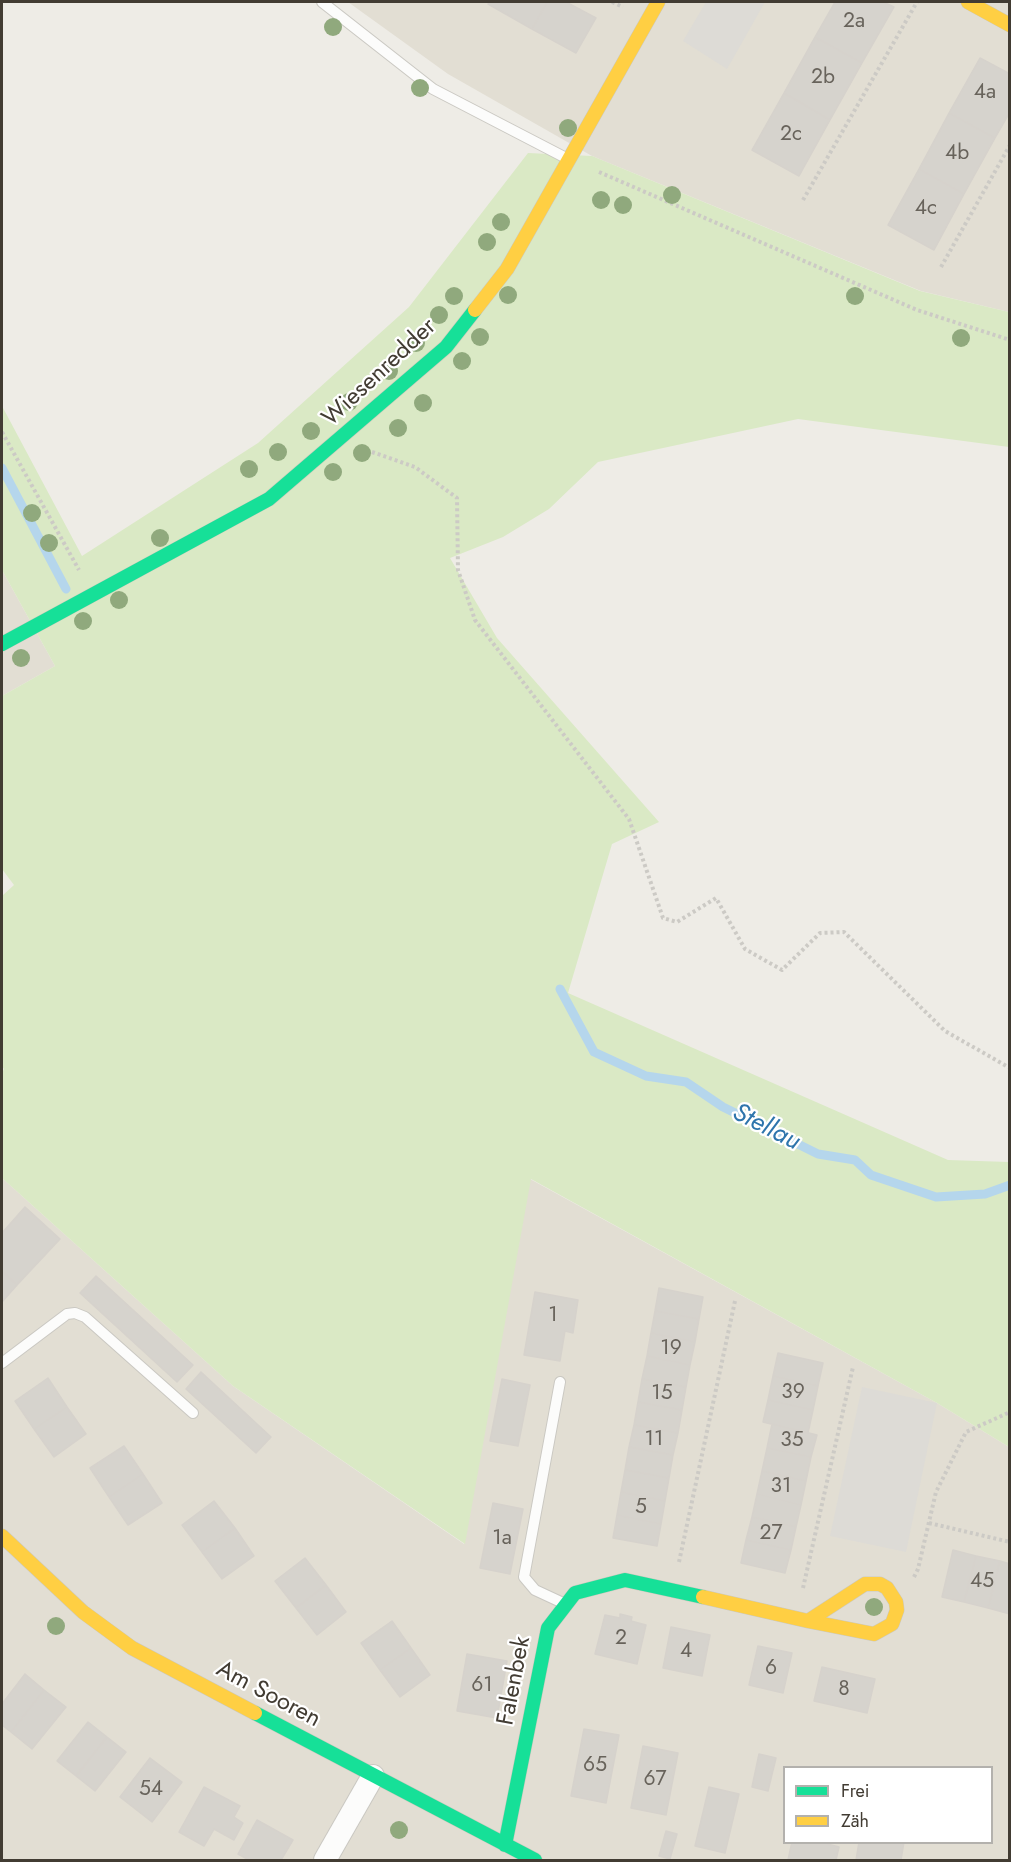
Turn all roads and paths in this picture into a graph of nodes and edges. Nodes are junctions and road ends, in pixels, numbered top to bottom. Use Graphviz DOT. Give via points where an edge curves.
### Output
graph roads {
  1 [pos="322,2"];
  2 [pos="658,2"];
  3 [pos="917,2"];
  4 [pos="968,2"];
  5 [pos="1010,25"];
  6 [pos="1010,145"];
  7 [pos="571,160"];
  8 [pos="803,200"];
  9 [pos="941,267"];
  10 [pos="1010,340"];
  11 [pos="2,432"];
  12 [pos="340,441"];
  13 [pos="93,594"];
  14 [pos="2,644"];
  15 [pos="1010,1068"];
  16 [pos="735,1301"];
  17 [pos="2,1363"];
  18 [pos="853,1367"];
  19 [pos="560,1382"];
  20 [pos="1010,1412"];
  21 [pos="192,1413"];
  22 [pos="929,1523"];
  23 [pos="2,1536"];
  24 [pos="1010,1542"];
  25 [pos="673,1590"];
  26 [pos="566,1604"];
  27 [pos="897,1610"];
  28 [pos="802,1619"];
  29 [pos="372,1776"];
  30 [pos="505,1845"];
  31 [pos="325,1860"];
  32 [pos="535,1860"];
  1 -- 7 [label="lane" via="433,89"];
  2 -- 7 [label="street, Wiesenredder"];
  3 -- 8 [label="path"];
  4 -- 5 [label="street"];
  6 -- 9 [label="path"];
  7 -- 10 [label="path" via="917,310"];
  7 -- 12 [label="street, Wiesenredder" via="507,268 446,347"];
  11 -- 13 [label="path"];
  12 -- 13 [label="street, Wiesenredder" via="269,499"];
  12 -- 15 [label="path" via="415,467 457,498 458,570 475,620 628,819 663,918 677,922 716,898 745,949 782,970 820,933 844,932 945,1031"];
  13 -- 14 [label="street, Wiesenredder"];
  16 -- 25 [label="path"];
  17 -- 21 [label="lane" via="67,1314 75,1313 85,1317"];
  18 -- 28 [label="path"];
  19 -- 26 [label="lane" via="524,1578 535,1590"];
  20 -- 22 [label="path" via="966,1432 936,1492"];
  22 -- 24 [label="path"];
  22 -- 27 [label="path" via="918,1569"];
  23 -- 29 [label="street, Am Sooren" via="83,1612 132,1648"];
  25 -- 26 [label="street, Falenbek" via="626,1580 574,1593"];
  25 -- 28 [label="street, Falenbek"];
  26 -- 30 [label="street, Falenbek" via="548,1628"];
  27 -- 28 [label="street, Falenbek" via="892,1624 874,1634"];
  27 -- 28 [label="street" via="887,1588 865,1584"];
  29 -- 30 [label="street, Am Sooren"];
  29 -- 31 [label="street"];
  30 -- 32 [label="street, Am Sooren"];
}
